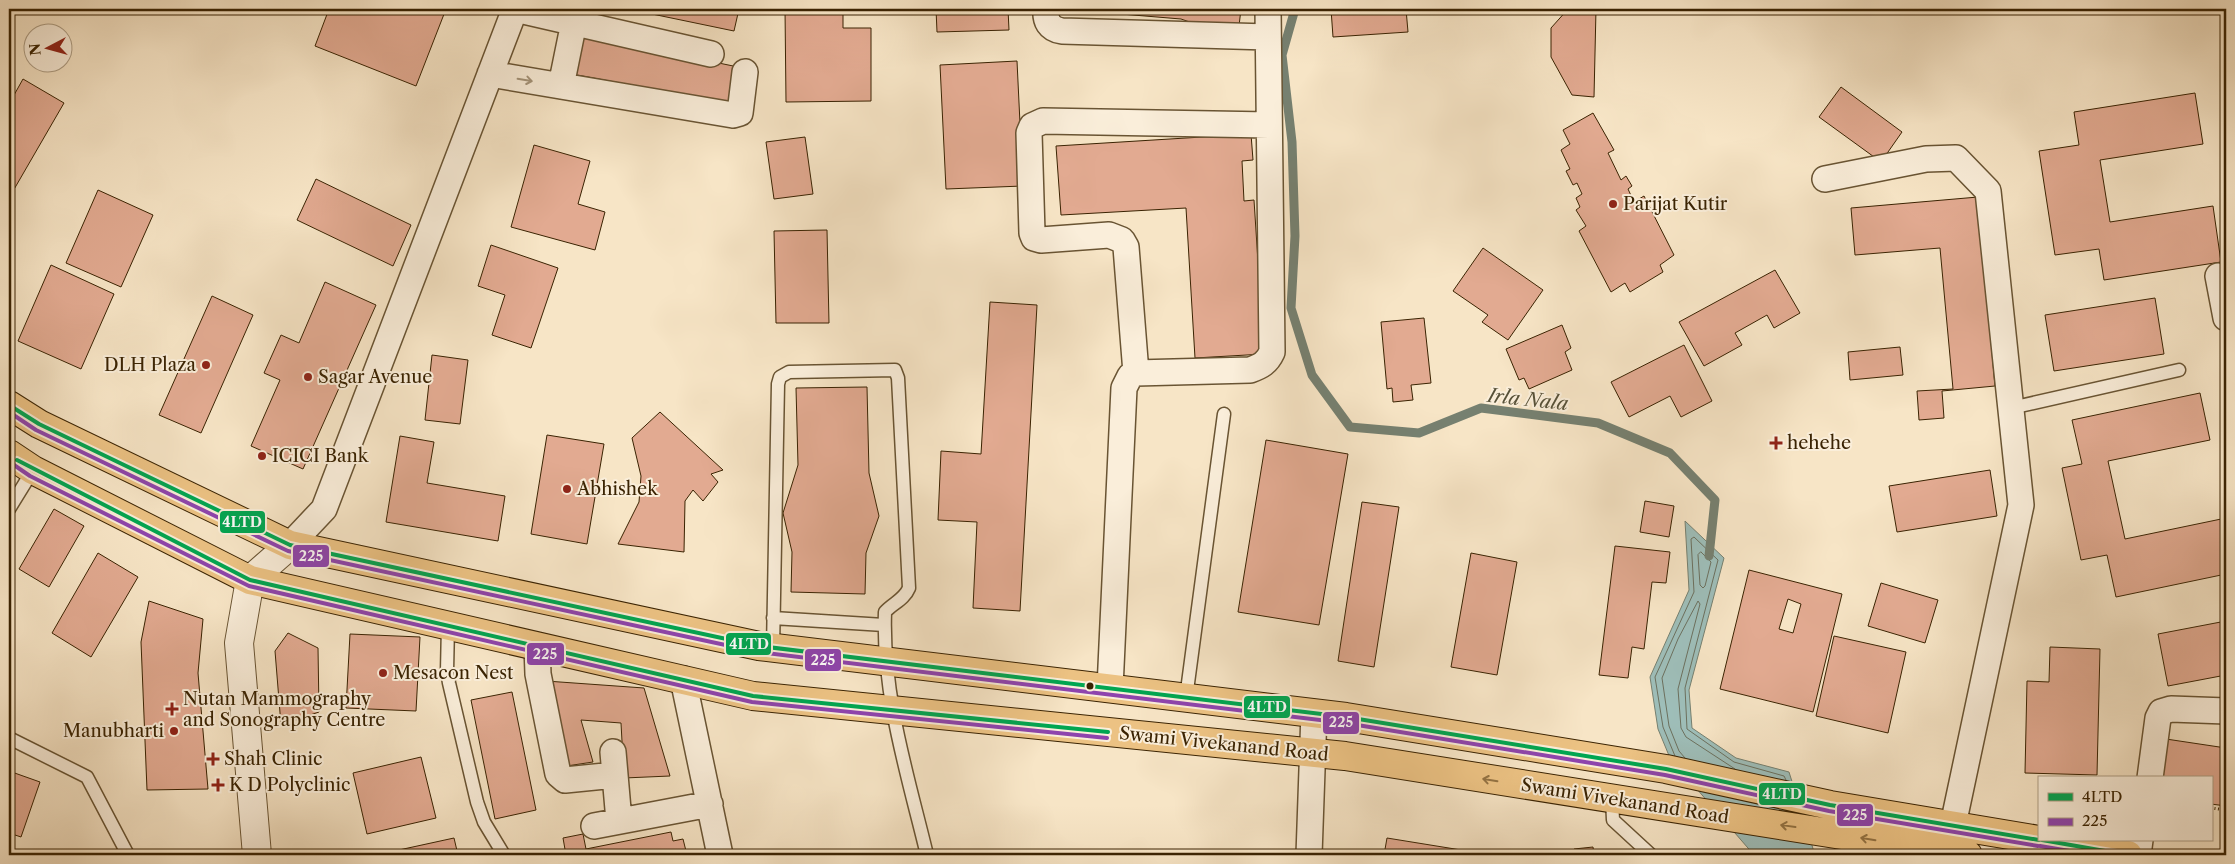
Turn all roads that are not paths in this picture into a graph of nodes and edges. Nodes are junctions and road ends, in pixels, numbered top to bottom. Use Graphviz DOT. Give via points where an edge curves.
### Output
graph roads {
  1 [pos="515,9"];
  2 [pos="1046,9"];
  3 [pos="1268,9"];
  4 [pos="574,22"];
  5 [pos="1268,37"];
  6 [pos="711,54"];
  7 [pos="745,72"];
  8 [pos="490,74"];
  9 [pos="561,86"];
  10 [pos="1269,124"];
  11 [pos="1825,179"];
  12 [pos="2218,276"];
  13 [pos="2226,318"];
  14 [pos="2179,370"];
  15 [pos="1136,373"];
  16 [pos="9,405"];
  17 [pos="2011,408"];
  18 [pos="1224,414"];
  19 [pos="9,454"];
  20 [pos="33,470"];
  21 [pos="9,509"];
  22 [pos="290,545"];
  23 [pos="250,580"];
  24 [pos="773,618"];
  25 [pos="448,625"];
  26 [pos="884,625"];
  27 [pos="537,646"];
  28 [pos="773,648"];
  29 [pos="884,661"];
  30 [pos="683,679"];
  31 [pos="1110,688"];
  32 [pos="1186,698"];
  33 [pos="893,710"];
  34 [pos="2226,711"];
  35 [pos="1314,713"];
  36 [pos="9,738"];
  37 [pos="1314,753"];
  38 [pos="2150,776"];
  39 [pos="1612,799"];
  40 [pos="710,804"];
  41 [pos="619,822"];
  42 [pos="1953,825"];
  43 [pos="594,826"];
  44 [pos="2038,840"];
  45 [pos="2052,842"];
  46 [pos="2140,842"];
  47 [pos="1961,854"];
  48 [pos="128,855"];
  49 [pos="257,855"];
  50 [pos="504,855"];
  51 [pos="720,855"];
  52 [pos="927,855"];
  53 [pos="1309,855"];
  54 [pos="1651,855"];
  55 [pos="2128,855"];
  56 [pos="2138,855"];
  1 -- 4 [label="street"];
  1 -- 8 [label="street"];
  2 -- 5 [label="street" via="1046,20 1050,26 1062,31"];
  3 -- 5 [label="street"];
  4 -- 6 [label="street"];
  4 -- 9 [label="street"];
  5 -- 10 [label="street"];
  7 -- 9 [label="street" via="740,113 733,115"];
  8 -- 9 [label="street, one-way"];
  8 -- 22 [label="street" via="324,509"];
  10 -- 15 [label="street" via="1272,352 1262,366 1250,370"];
  10 -- 15 [label="street" via="1043,121 1032,126 1034,238 1109,235 1122,240 1126,247"];
  11 -- 17 [label="street" via="1926,159 1956,158 1988,191"];
  12 -- 13 [label="street"];
  14 -- 17 [label="lane"];
  15 -- 31 [label="street" via="1130,376 1124,388"];
  16 -- 22 [label="main road, Swami Vivekanand Road" via="38,424"];
  17 -- 42 [label="street" via="2021,505"];
  18 -- 32 [label="lane"];
  19 -- 20 [label="main road, Swami Vivekanand Road"];
  20 -- 21 [label="lane"];
  20 -- 23 [label="main road, Swami Vivekanand Road"];
  22 -- 23 [label="street"];
  22 -- 28 [label="main road, Swami Vivekanand Road"];
  23 -- 25 [label="main road, Swami Vivekanand Road"];
  23 -- 49 [label="street" via="239,643"];
  24 -- 26 [label="lane"];
  24 -- 26 [label="lane" via="780,377 789,372 889,369 895,370 898,378 910,588 885,612"];
  24 -- 28 [label="lane"];
  25 -- 27 [label="main road, Swami Vivekanand Road"];
  25 -- 50 [label="lane" via="447,671 476,802"];
  26 -- 29 [label="lane"];
  27 -- 30 [label="main road, Swami Vivekanand Road"];
  27 -- 41 [label="street" via="538,674 558,774 565,780 614,764"];
  28 -- 29 [label="main road, Swami Vivekanand Road"];
  29 -- 31 [label="main road, Swami Vivekanand Road"];
  29 -- 33 [label="lane"];
  30 -- 33 [label="main road, Swami Vivekanand Road" via="753,696"];
  30 -- 40 [label="street"];
  31 -- 32 [label="main road, Swami Vivekanand Road"];
  32 -- 35 [label="main road, Swami Vivekanand Road"];
  33 -- 37 [label="main road, Swami Vivekanand Road"];
  33 -- 52 [label="lane"];
  34 -- 38 [label="street" via="2171,709 2161,712"];
  35 -- 37 [label="street"];
  35 -- 42 [label="main road, Swami Vivekanand Road" via="1666,769 1830,805"];
  36 -- 48 [label="lane" via="87,777"];
  39 -- 37 [label="main road, Swami Vivekanand Road, one-way"];
  37 -- 53 [label="street"];
  47 -- 39 [label="main road, Swami Vivekanand Road, one-way"];
  39 -- 54 [label="lane" via="1613,820"];
  40 -- 41 [label="street"];
  40 -- 51 [label="street"];
  41 -- 43 [label="street"];
  42 -- 44 [label="main road, Swami Vivekanand Road"];
  42 -- 47 [label="street"];
  45 -- 55 [label="main road, Swami Vivekanand Road"];
  46 -- 56 [label="street"];
}
